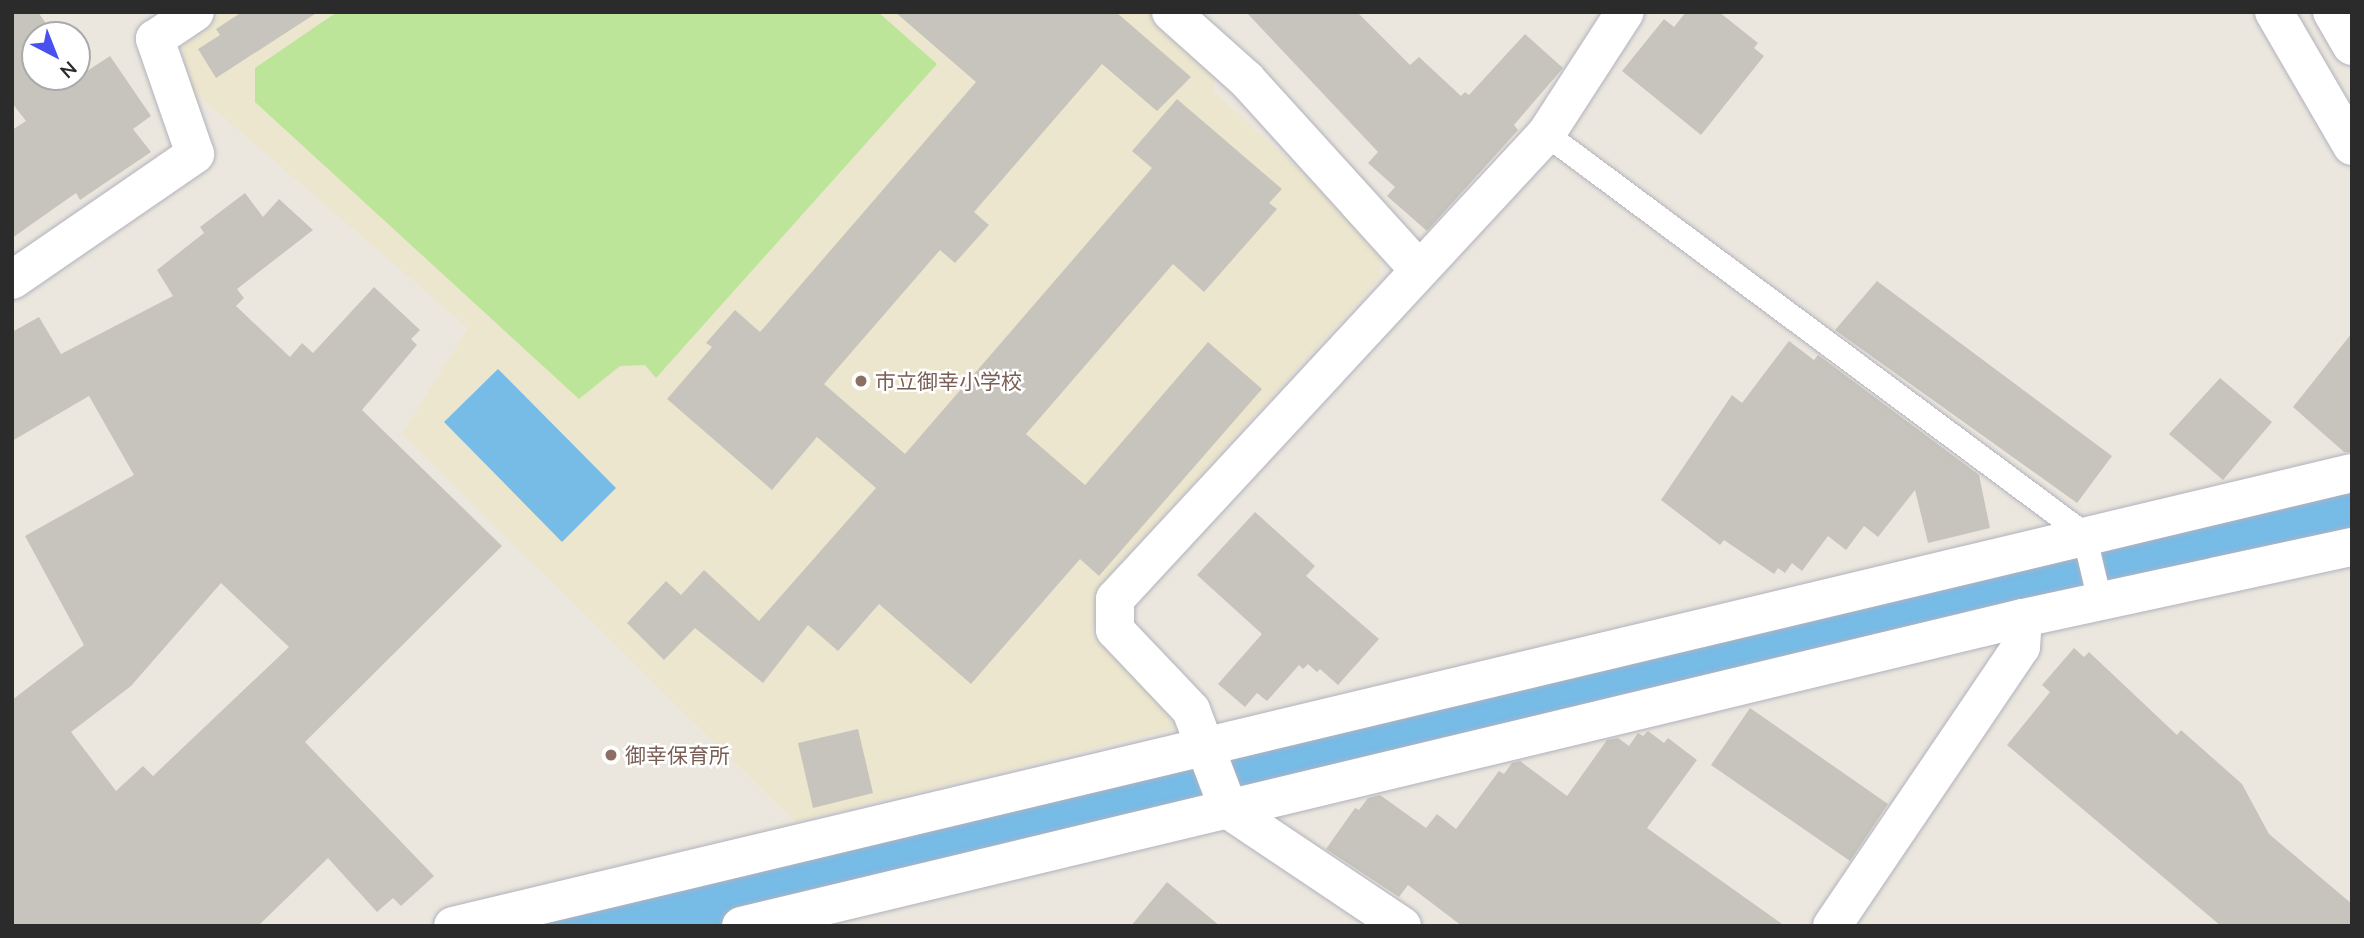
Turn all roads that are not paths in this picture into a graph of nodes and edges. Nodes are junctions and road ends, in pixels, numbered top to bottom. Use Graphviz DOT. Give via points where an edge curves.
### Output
graph roads {
  1 [pos="195,12"];
  2 [pos="1171,12"];
  3 [pos="1625,12"];
  4 [pos="2274,12"];
  5 [pos="2332,12"];
  6 [pos="2352,46"];
  7 [pos="1546,134"];
  8 [pos="2352,146"];
  9 [pos="1419,270"];
  10 [pos="12,280"];
  11 [pos="2352,474"];
  12 [pos="2086,541"];
  13 [pos="2352,547"];
  14 [pos="2098,593"];
  15 [pos="2024,618"];
  16 [pos="1207,749"];
  17 [pos="1227,804"];
  18 [pos="453,926"];
  19 [pos="741,926"];
  20 [pos="1402,926"];
  21 [pos="1832,926"];
  1 -- 10 [label="street" via="155,39 195,154"];
  2 -- 9 [label="street" via="1246,79"];
  3 -- 7 [label="street"];
  4 -- 8 [label="street"];
  5 -- 6 [label="street"];
  7 -- 9 [label="street"];
  7 -- 12 [label="lane"];
  9 -- 16 [label="street" via="1115,599 1115,631 1191,710"];
  11 -- 12 [label="street"];
  12 -- 14 [label="lane"];
  12 -- 16 [label="street"];
  13 -- 14 [label="street"];
  14 -- 15 [label="street"];
  15 -- 17 [label="street"];
  15 -- 21 [label="street" via="2021,647"];
  16 -- 17 [label="street"];
  16 -- 18 [label="street"];
  17 -- 19 [label="street"];
  17 -- 20 [label="street"];
}
